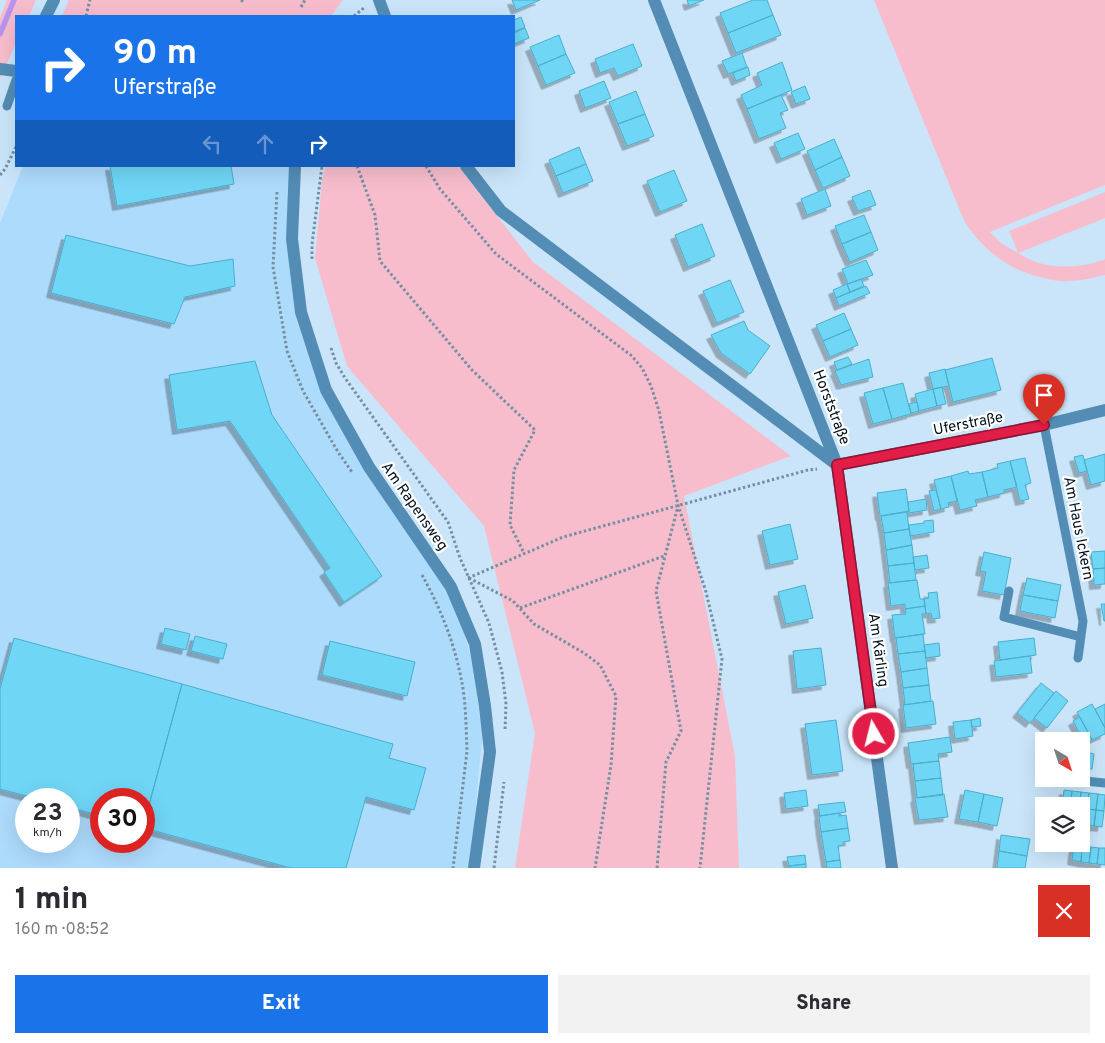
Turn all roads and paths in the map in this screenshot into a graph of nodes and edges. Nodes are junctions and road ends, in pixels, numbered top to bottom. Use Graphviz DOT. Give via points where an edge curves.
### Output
graph roads {
  1 [pos="54,0"];
  2 [pos="90,0"];
  3 [pos="305,0"];
  4 [pos="379,0"];
  5 [pos="654,0"];
  6 [pos="301,7"];
  7 [pos="46,15"];
  8 [pos="86,15"];
  9 [pos="385,15"];
  10 [pos="0,69"];
  11 [pos="15,71"];
  12 [pos="15,83"];
  13 [pos="7,106"];
  14 [pos="15,149"];
  15 [pos="295,167"];
  16 [pos="357,167"];
  17 [pos="427,167"];
  18 [pos="467,167"];
  19 [pos="0,175"];
  20 [pos="277,190"];
  21 [pos="1105,410"];
  22 [pos="1044,425"];
  23 [pos="837,465"];
  24 [pos="354,476"];
  25 [pos="678,505"];
  26 [pos="524,553"];
  27 [pos="665,556"];
  28 [pos="418,568"];
  29 [pos="468,578"];
  30 [pos="451,587"];
  31 [pos="1009,591"];
  32 [pos="433,595"];
  33 [pos="519,608"];
  34 [pos="1081,637"];
  35 [pos="1078,658"];
  36 [pos="1090,782"];
  37 [pos="1105,783"];
  38 [pos="454,868"];
  39 [pos="474,868"];
  40 [pos="595,868"];
  41 [pos="657,868"];
  42 [pos="700,868"];
  43 [pos="892,868"];
  1 -- 7 [label="street"];
  2 -- 8 [label="path"];
  3 -- 6 [label="path"];
  4 -- 9 [label="street"];
  5 -- 23 [label="street, Horststraße"];
  10 -- 11 [label="street"];
  12 -- 13 [label="lane"];
  14 -- 19 [label="path"];
  15 -- 30 [label="street, Am Rapensweg" via="292,239 301,312 326,390 368,466"];
  16 -- 26 [label="path" via="375,215 380,261 472,370 535,430 514,470 510,525"];
  17 -- 25 [label="path" via="440,189 496,254 632,356 642,368 659,411"];
  18 -- 23 [label="street, Horststraße" via="501,211"];
  20 -- 24 [label="path" via="273,267 287,351 302,391"];
  21 -- 22 [label="street, Uferstraße"];
  22 -- 23 [label="street, Uferstraße"];
  22 -- 34 [label="lane, Am Haus Ickern" via="1083,621"];
  23 -- 25 [label="path"];
  23 -- 43 [label="street, Am Kärling"];
  25 -- 26 [label="path" via="563,537"];
  25 -- 27 [label="path"];
  25 -- 42 [label="path" via="706,592 722,659"];
  26 -- 29 [label="path"];
  27 -- 33 [label="path"];
  27 -- 41 [label="path" via="656,591 680,731 666,762"];
  28 -- 32 [label="path"];
  29 -- 30 [label="path"];
  29 -- 33 [label="path" via="513,601"];
  30 -- 32 [label="path"];
  30 -- 39 [label="street, Am Rapensweg" via="475,644 490,752"];
  31 -- 34 [label="lane" via="1004,617"];
  32 -- 38 [label="path" via="444,619 462,680 467,751"];
  33 -- 40 [label="path" via="534,624 600,665 616,696 611,765"];
  34 -- 35 [label="lane, Am Haus Ickern"];
  36 -- 37 [label="lane"];
}
